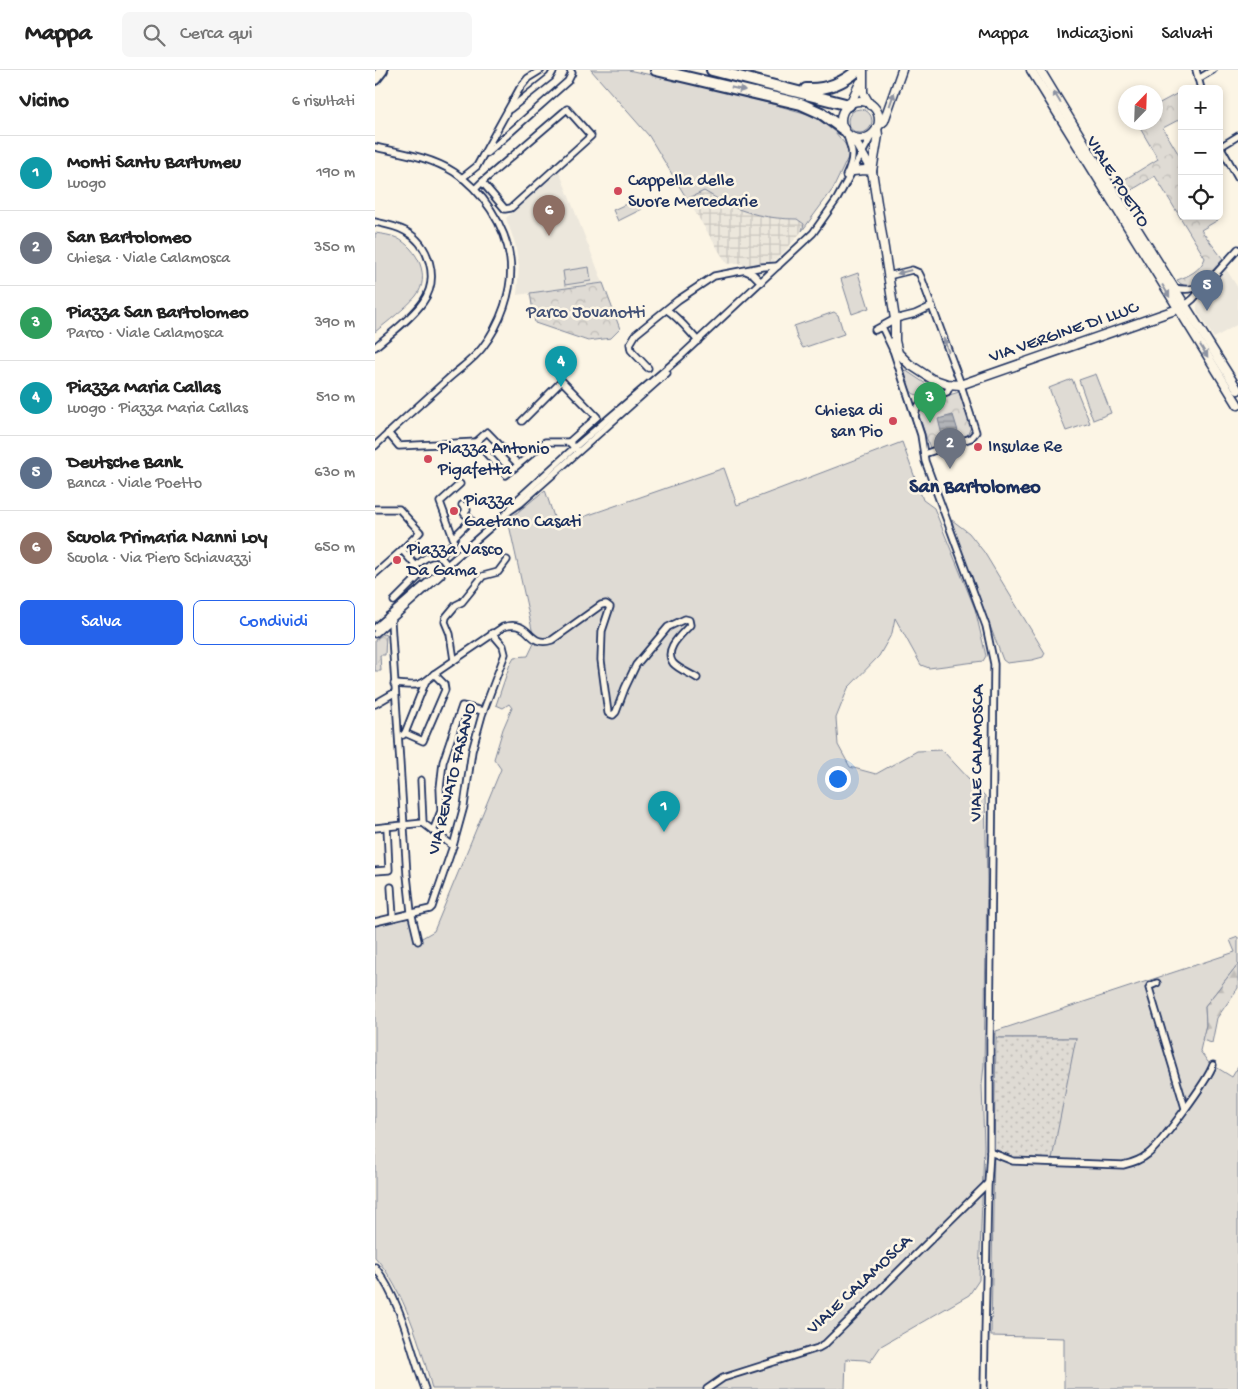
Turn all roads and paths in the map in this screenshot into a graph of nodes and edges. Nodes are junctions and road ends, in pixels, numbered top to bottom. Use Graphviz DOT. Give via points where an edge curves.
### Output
graph roads {
  1 [pos="382,70"];
  2 [pos="541,70"];
  3 [pos="553,70"];
  4 [pos="570,70"];
  5 [pos="656,70"];
  6 [pos="712,70"];
  7 [pos="902,70"];
  8 [pos="1031,70"];
  9 [pos="1040,70"];
  10 [pos="1195,70"];
  11 [pos="1213,70"];
  12 [pos="861,72"];
  13 [pos="375,79"];
  14 [pos="1198,79"];
  15 [pos="1200,85"];
  16 [pos="790,88"];
  17 [pos="850,104"];
  18 [pos="870,105"];
  19 [pos="509,111"];
  20 [pos="876,130"];
  21 [pos="844,131"];
  22 [pos="1238,136"];
  23 [pos="853,138"];
  24 [pos="1223,144"];
  25 [pos="375,147"];
  26 [pos="1223,150"];
  27 [pos="863,154"];
  28 [pos="483,156"];
  29 [pos="853,171"];
  30 [pos="872,171"];
  31 [pos="462,178"];
  32 [pos="1238,178"];
  33 [pos="482,182"];
  34 [pos="475,189"];
  35 [pos="837,199"];
  36 [pos="375,222"];
  37 [pos="1237,253"];
  38 [pos="779,266"];
  39 [pos="746,271"];
  40 [pos="889,276"];
  41 [pos="1211,279"];
  42 [pos="761,282"];
  43 [pos="1174,288"];
  44 [pos="932,306"];
  45 [pos="1182,308"];
  46 [pos="667,310"];
  47 [pos="895,319"];
  48 [pos="698,341"];
  49 [pos="895,342"];
  50 [pos="375,347"];
  51 [pos="893,350"];
  52 [pos="679,358"];
  53 [pos="648,368"];
  54 [pos="951,384"];
  55 [pos="961,385"];
  56 [pos="1238,390"];
  57 [pos="1238,405"];
  58 [pos="915,416"];
  59 [pos="597,417"];
  60 [pos="521,421"];
  61 [pos="603,423"];
  62 [pos="388,433"];
  63 [pos="476,442"];
  64 [pos="569,442"];
  65 [pos="375,446"];
  66 [pos="576,450"];
  67 [pos="924,454"];
  68 [pos="518,464"];
  69 [pos="460,484"];
  70 [pos="462,505"];
  71 [pos="375,509"];
  72 [pos="454,537"];
  73 [pos="401,550"];
  74 [pos="440,556"];
  75 [pos="507,560"];
  76 [pos="447,565"];
  77 [pos="416,566"];
  78 [pos="375,574"];
  79 [pos="394,601"];
  80 [pos="389,619"];
  81 [pos="375,628"];
  82 [pos="492,633"];
  83 [pos="375,634"];
  84 [pos="454,660"];
  85 [pos="434,674"];
  86 [pos="697,678"];
  87 [pos="425,683"];
  88 [pos="394,684"];
  89 [pos="394,693"];
  90 [pos="375,704"];
  91 [pos="483,711"];
  92 [pos="405,733"];
  93 [pos="399,737"];
  94 [pos="421,780"];
  95 [pos="423,823"];
  96 [pos="404,826"];
  97 [pos="387,827"];
  98 [pos="375,828"];
  99 [pos="433,831"];
  100 [pos="453,846"];
  101 [pos="375,871"];
  102 [pos="391,888"];
  103 [pos="411,912"];
  104 [pos="393,917"];
  105 [pos="375,922"];
  106 [pos="418,941"];
  107 [pos="1157,983"];
  108 [pos="1213,1065"];
  109 [pos="1185,1108"];
  110 [pos="990,1152"];
  111 [pos="988,1183"];
  112 [pos="375,1267"];
  113 [pos="377,1275"];
  114 [pos="425,1389"];
  115 [pos="707,1389"];
  116 [pos="984,1389"];
  1 -- 13 [label="highway"];
  2 -- 19 [label="street" via="520,88"];
  3 -- 19 [label="street" via="550,77"];
  4 -- 28 [label="street" via="568,81"];
  5 -- 21 [label="highway, one-way" via="801,104 821,112"];
  6 -- 16 [label="highway"];
  20 -- 7 [label="street, one-way" via="884,121"];
  8 -- 45 [label="street, VIALE POETTO, one-way"];
  43 -- 9 [label="street, VIALE POETTO, one-way"];
  10 -- 14 [label="street"];
  11 -- 14 [label="street"];
  12 -- 16 [label="highway" via="825,88"];
  12 -- 17 [label="street"];
  12 -- 18 [label="street" via="863,93"];
  14 -- 15 [label="street"];
  16 -- 17 [label="highway"];
  17 -- 18 [label="street"];
  17 -- 21 [label="street" via="841,120"];
  18 -- 20 [label="street" via="878,115"];
  19 -- 28 [label="street"];
  20 -- 23 [label="street" via="864,138"];
  20 -- 27 [label="street"];
  20 -- 30 [label="street"];
  21 -- 23 [label="street"];
  21 -- 35 [label="street" via="853,151 853,160"];
  22 -- 24 [label="street"];
  23 -- 27 [label="street"];
  25 -- 31 [label="street" via="431,161"];
  26 -- 32 [label="street"];
  27 -- 29 [label="street"];
  27 -- 30 [label="street"];
  28 -- 31 [label="street" via="477,166"];
  29 -- 30 [label="street"];
  29 -- 35 [label="street"];
  30 -- 40 [label="street"];
  31 -- 34 [label="street"];
  33 -- 33 [label="street" via="505,209 511,208 591,136 567,109"];
  33 -- 34 [label="street"];
  34 -- 62 [label="street" via="493,213 510,260 509,287 502,314 481,349"];
  35 -- 38 [label="street" via="813,233"];
  36 -- 50 [label="street" via="394,226 412,236 425,250 431,275 425,300 419,308"];
  37 -- 41 [label="street"];
  38 -- 39 [label="street"];
  38 -- 42 [label="street"];
  39 -- 42 [label="street"];
  39 -- 46 [label="street" via="714,276"];
  44 -- 40 [label="street, one-way" via="916,271"];
  40 -- 47 [label="street"];
  41 -- 43 [label="street" via="1196,289"];
  41 -- 45 [label="street"];
  42 -- 48 [label="street"];
  43 -- 45 [label="street, VIALE POETTO"];
  44 -- 47 [label="street"];
  55 -- 44 [label="street, one-way"];
  45 -- 55 [label="street, VIA VERGINE DI LLUC"];
  45 -- 56 [label="street, VIALE POETTO"];
  45 -- 57 [label="street, VIALE POETTO, one-way"];
  46 -- 48 [label="street" via="677,316"];
  46 -- 53 [label="street" via="636,334 630,344 631,350"];
  47 -- 49 [label="street"];
  47 -- 51 [label="street, VIALE CALAMOSCA" via="877,329 886,332"];
  48 -- 52 [label="street"];
  49 -- 51 [label="street"];
  49 -- 54 [label="street" via="898,353 913,367 939,382"];
  51 -- 58 [label="street, VIALE CALAMOSCA"];
  52 -- 61 [label="street"];
  52 -- 66 [label="street" via="672,368"];
  54 -- 55 [label="street"];
  54 -- 58 [label="street" via="947,392 918,404"];
  55 -- 67 [label="street" via="975,434"];
  58 -- 67 [label="street, VIALE CALAMOSCA"];
  59 -- 60 [label="street" via="562,381"];
  59 -- 61 [label="street"];
  59 -- 64 [label="street"];
  61 -- 66 [label="street"];
  62 -- 63 [label="street" via="399,446"];
  62 -- 65 [label="street"];
  63 -- 68 [label="street" via="487,432"];
  63 -- 68 [label="street" via="506,475"];
  64 -- 66 [label="street"];
  64 -- 68 [label="street" via="545,442"];
  66 -- 76 [label="street"];
  67 -- 110 [label="street, VIALE CALAMOSCA" via="986,626 994,664"];
  69 -- 72 [label="street" via="440,502"];
  70 -- 72 [label="street" via="471,520"];
  71 -- 73 [label="street" via="399,509 420,532"];
  72 -- 74 [label="street" via="453,543"];
  73 -- 77 [label="street"];
  73 -- 78 [label="street"];
  74 -- 76 [label="street"];
  74 -- 77 [label="street" via="428,556"];
  75 -- 84 [label="street" via="498,572 483,576 446,618"];
  76 -- 80 [label="street"];
  77 -- 79 [label="street" via="418,577"];
  80 -- 81 [label="street"];
  80 -- 83 [label="street"];
  80 -- 88 [label="street"];
  82 -- 84 [label="street"];
  82 -- 86 [label="street" via="518,625 542,643 552,640 601,605 608,605 610,612 602,631 601,660 606,710 610,714 619,707 636,665 668,626 687,619 690,624 680,634 671,657 674,664"];
  82 -- 91 [label="street, VIA RENATO FASANO" via="503,646 505,654"];
  84 -- 85 [label="street"];
  85 -- 87 [label="street"];
  85 -- 92 [label="street" via="444,684 445,690 423,741"];
  87 -- 88 [label="street" via="419,686"];
  87 -- 92 [label="street"];
  88 -- 89 [label="street"];
  89 -- 90 [label="street"];
  89 -- 93 [label="street"];
  91 -- 99 [label="street" via="462,706 443,762 441,811"];
  91 -- 100 [label="street, VIA RENATO FASANO"];
  92 -- 93 [label="street"];
  93 -- 96 [label="street"];
  94 -- 95 [label="street"];
  95 -- 96 [label="street"];
  95 -- 99 [label="street"];
  96 -- 97 [label="street"];
  96 -- 103 [label="street"];
  97 -- 98 [label="street"];
  97 -- 101 [label="street" via="389,870"];
  99 -- 100 [label="street"];
  100 -- 103 [label="street, VIA RENATO FASANO" via="432,907"];
  102 -- 104 [label="street"];
  103 -- 104 [label="street, VIA RENATO FASANO"];
  103 -- 106 [label="street"];
  104 -- 105 [label="street, VIA RENATO FASANO"];
  107 -- 109 [label="street" via="1149,988"];
  108 -- 109 [label="street"];
  109 -- 110 [label="street" via="1153,1150 1131,1163 1013,1161"];
  110 -- 111 [label="street, VIALE CALAMOSCA"];
  111 -- 115 [label="street, VIALE CALAMOSCA" via="825,1344 723,1378"];
  111 -- 116 [label="street, VIALE CALAMOSCA"];
  112 -- 113 [label="street"];
  113 -- 114 [label="street" via="397,1304"];
}
